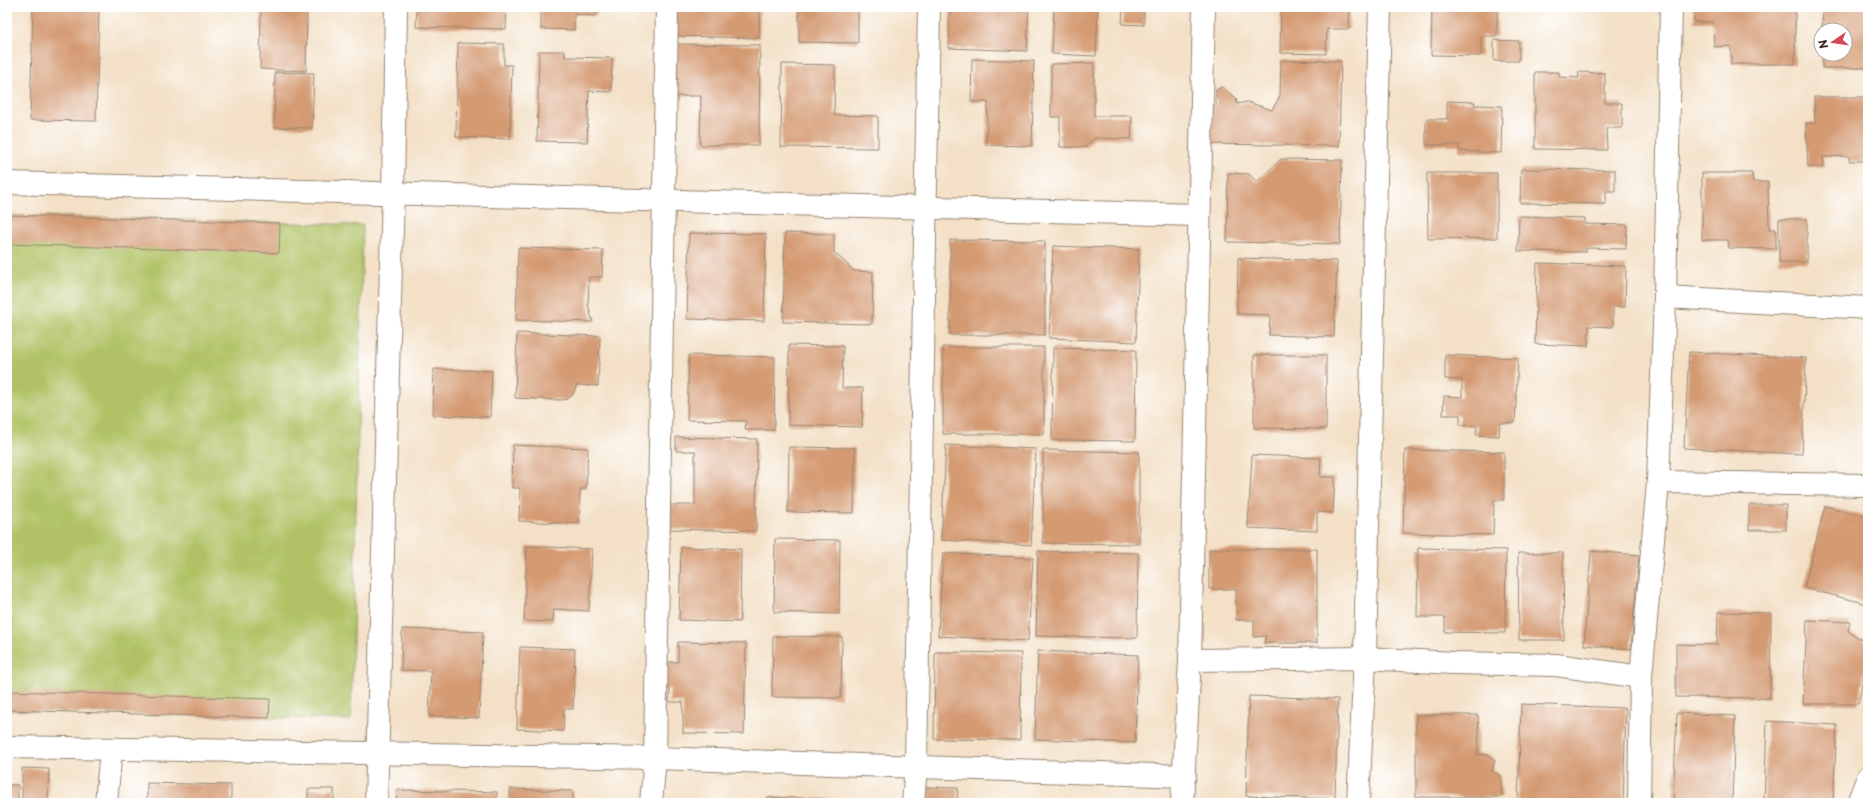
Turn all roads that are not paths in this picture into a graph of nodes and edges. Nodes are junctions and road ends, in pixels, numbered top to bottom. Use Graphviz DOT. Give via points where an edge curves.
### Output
graph roads {
  1 [pos="396,7"];
  2 [pos="667,7"];
  3 [pos="929,7"];
  4 [pos="1204,7"];
  5 [pos="1380,7"];
  6 [pos="1671,7"];
  7 [pos="7,183"];
  8 [pos="393,193"];
  9 [pos="665,200"];
  10 [pos="927,209"];
  11 [pos="1198,215"];
  12 [pos="1665,297"];
  13 [pos="1868,308"];
  14 [pos="1658,482"];
  15 [pos="1868,485"];
  16 [pos="1364,658"];
  17 [pos="1190,660"];
  18 [pos="1641,676"];
  19 [pos="7,747"];
  20 [pos="111,750"];
  21 [pos="377,755"];
  22 [pos="655,758"];
  23 [pos="916,766"];
  24 [pos="1185,776"];
  25 [pos="1868,777"];
  26 [pos="106,803"];
  27 [pos="376,803"];
  28 [pos="651,803"];
  29 [pos="913,803"];
  30 [pos="1182,803"];
  31 [pos="1358,803"];
  32 [pos="1639,803"];
  33 [pos="1858,803"];
  1 -- 8 [label="street"];
  2 -- 9 [label="street"];
  3 -- 10 [label="street"];
  4 -- 11 [label="street"];
  5 -- 16 [label="street"];
  6 -- 12 [label="street"];
  7 -- 8 [label="street"];
  8 -- 9 [label="street"];
  8 -- 21 [label="street"];
  9 -- 10 [label="street"];
  9 -- 22 [label="street"];
  10 -- 11 [label="street"];
  10 -- 23 [label="street"];
  11 -- 17 [label="street"];
  12 -- 13 [label="street"];
  12 -- 14 [label="street"];
  14 -- 15 [label="street"];
  14 -- 18 [label="street"];
  16 -- 17 [label="street"];
  16 -- 18 [label="street" via="1556,666"];
  16 -- 31 [label="street"];
  17 -- 24 [label="street"];
  18 -- 32 [label="street"];
  19 -- 20 [label="street"];
  20 -- 21 [label="street"];
  20 -- 26 [label="street"];
  21 -- 22 [label="street"];
  21 -- 27 [label="street"];
  22 -- 23 [label="street"];
  22 -- 28 [label="street"];
  23 -- 24 [label="street"];
  23 -- 29 [label="street"];
  24 -- 30 [label="street"];
  25 -- 33 [label="street"];
}
